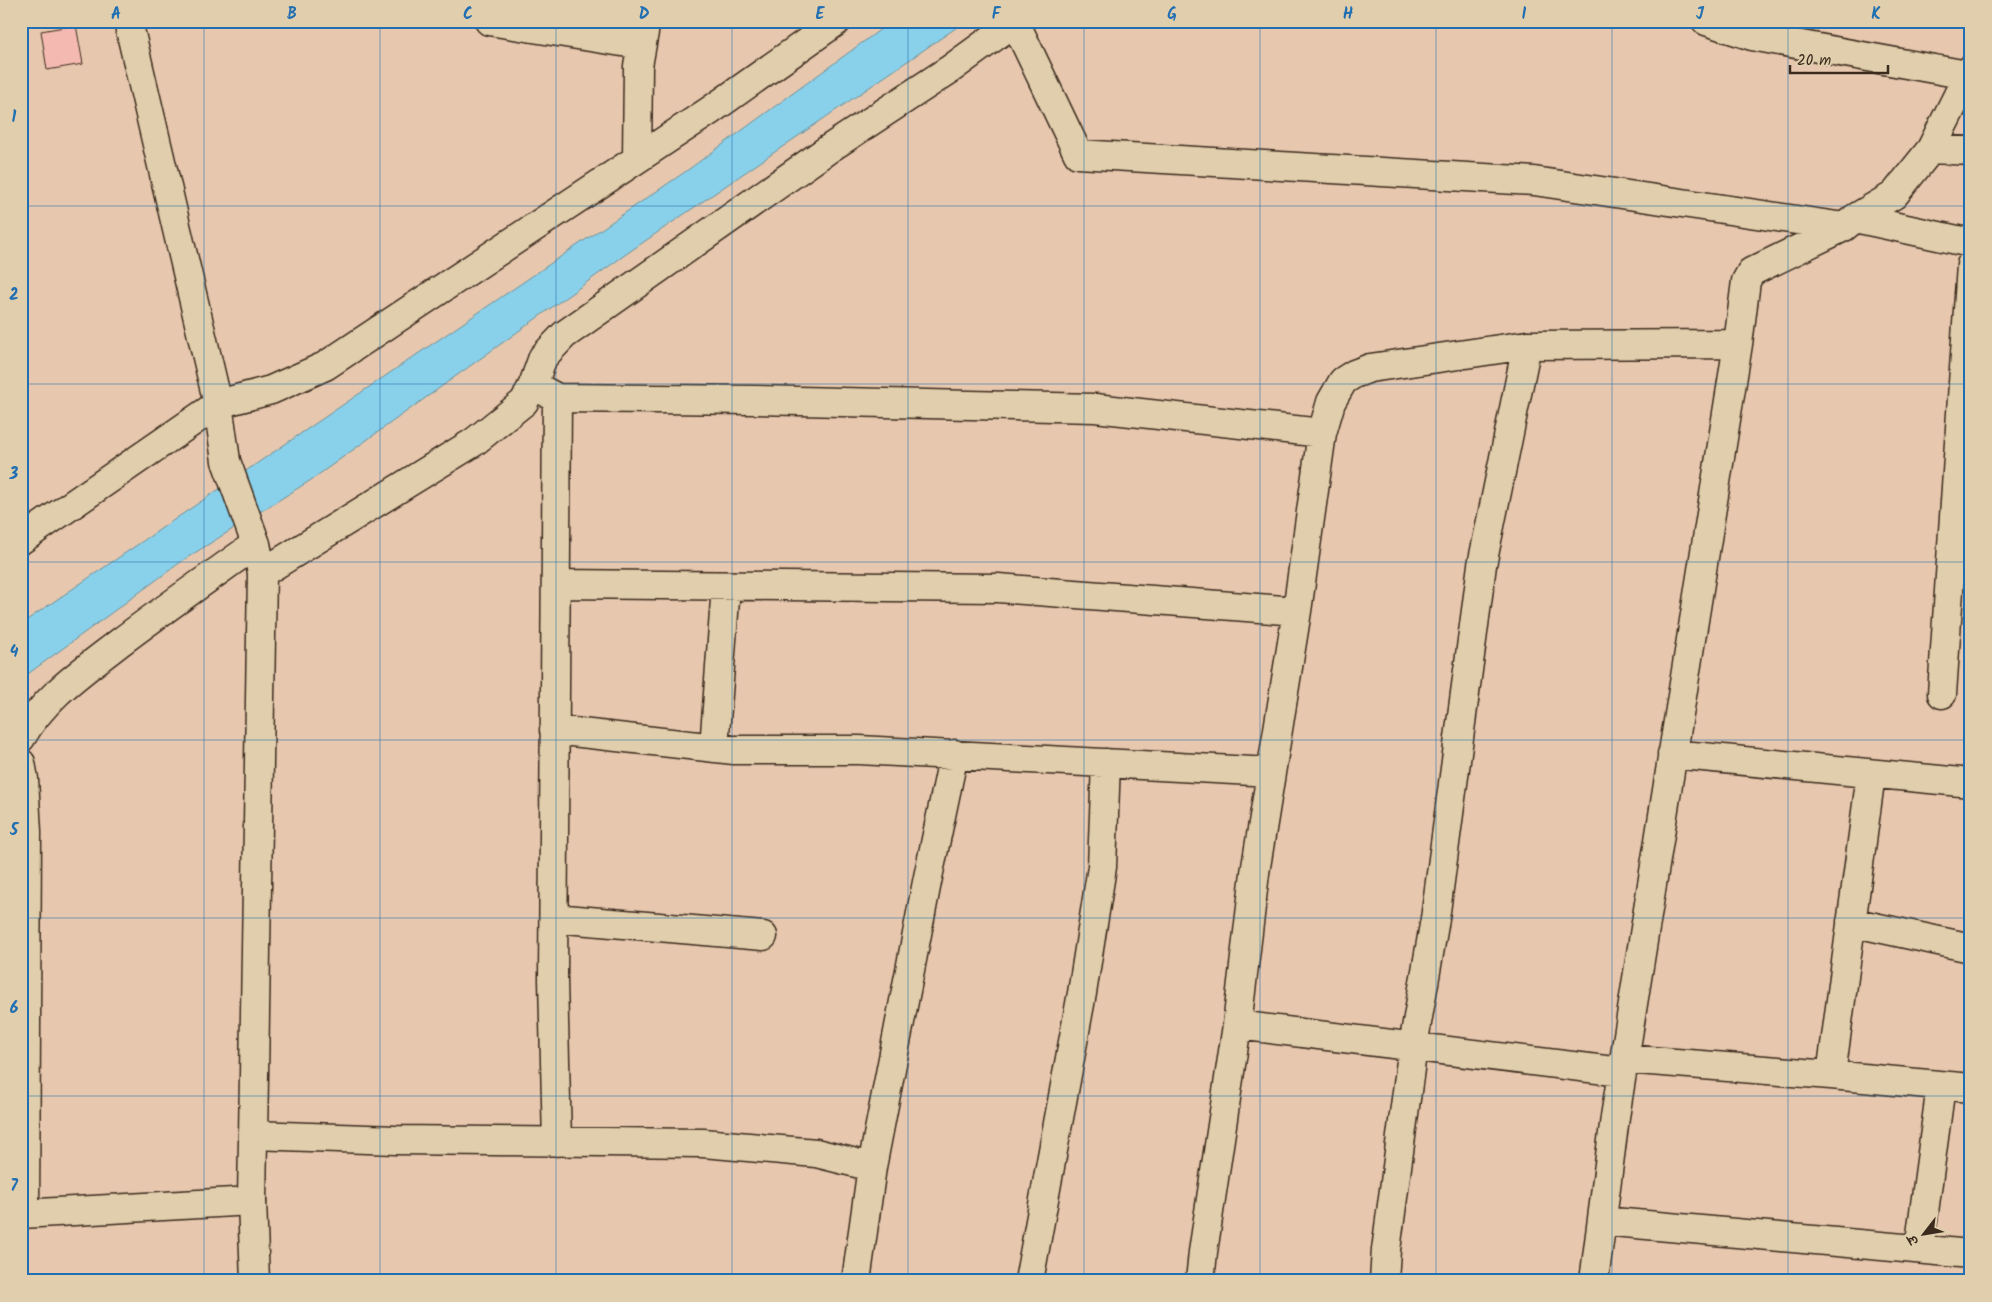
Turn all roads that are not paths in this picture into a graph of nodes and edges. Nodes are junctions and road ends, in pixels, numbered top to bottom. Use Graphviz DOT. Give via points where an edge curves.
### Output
graph roads {
  1 [pos="128,21"];
  2 [pos="489,21"];
  3 [pos="837,21"];
  4 [pos="1706,21"];
  5 [pos="1016,22"];
  6 [pos="1752,29"];
  7 [pos="644,33"];
  8 [pos="1969,72"];
  9 [pos="1931,149"];
  10 [pos="1971,151"];
  11 [pos="637,159"];
  12 [pos="1850,222"];
  13 [pos="1971,243"];
  14 [pos="1971,265"];
  15 [pos="1738,344"];
  16 [pos="1527,346"];
  17 [pos="545,391"];
  18 [pos="218,404"];
  19 [pos="1322,433"];
  20 [pos="253,537"];
  21 [pos="21,540"];
  22 [pos="262,573"];
  23 [pos="556,584"];
  24 [pos="726,586"];
  25 [pos="1297,611"];
  26 [pos="1942,694"];
  27 [pos="554,730"];
  28 [pos="21,738"];
  29 [pos="714,748"];
  30 [pos="954,754"];
  31 [pos="1672,754"];
  32 [pos="21,763"];
  33 [pos="1106,763"];
  34 [pos="1271,772"];
  35 [pos="1871,774"];
  36 [pos="1971,783"];
  37 [pos="554,918"];
  38 [pos="1851,922"];
  39 [pos="763,936"];
  40 [pos="1971,948"];
  41 [pos="1237,1025"];
  42 [pos="1413,1046"];
  43 [pos="1623,1066"];
  44 [pos="1831,1075"];
  45 [pos="1941,1086"];
  46 [pos="1971,1088"];
  47 [pos="253,1135"];
  48 [pos="556,1142"];
  49 [pos="872,1167"];
  50 [pos="252,1201"];
  51 [pos="23,1214"];
  52 [pos="1602,1221"];
  53 [pos="1919,1249"];
  54 [pos="1971,1254"];
  55 [pos="255,1281"];
  56 [pos="856,1281"];
  57 [pos="1029,1281"];
  58 [pos="1200,1281"];
  59 [pos="1384,1281"];
  60 [pos="1594,1281"];
  1 -- 18 [label="street"];
  2 -- 7 [label="street"];
  3 -- 11 [label="street"];
  4 -- 6 [label="street"];
  5 -- 12 [label="street" via="1078,154 1534,181"];
  5 -- 17 [label="street" via="564,335 543,357"];
  6 -- 8 [label="street"];
  7 -- 11 [label="street" via="638,66"];
  8 -- 9 [label="street"];
  9 -- 10 [label="street"];
  9 -- 12 [label="street" via="1894,195"];
  11 -- 18 [label="street" via="325,366 271,390"];
  12 -- 13 [label="street"];
  12 -- 15 [label="street" via="1751,272 1746,281"];
  14 -- 26 [label="street"];
  15 -- 16 [label="street"];
  15 -- 31 [label="street"];
  16 -- 19 [label="street" via="1370,368 1354,374 1336,391"];
  16 -- 42 [label="street" via="1482,565 1435,919"];
  17 -- 19 [label="street" via="1095,408"];
  17 -- 22 [label="street" via="524,402 474,442"];
  17 -- 23 [label="street"];
  18 -- 20 [label="street" via="226,461"];
  18 -- 21 [label="street"];
  19 -- 25 [label="street"];
  20 -- 22 [label="street"];
  20 -- 28 [label="street" via="60,689 32,719"];
  22 -- 47 [label="street"];
  23 -- 24 [label="street"];
  23 -- 27 [label="street"];
  24 -- 25 [label="street" via="998,588"];
  24 -- 29 [label="street"];
  25 -- 34 [label="street"];
  27 -- 29 [label="street"];
  27 -- 37 [label="street"];
  29 -- 30 [label="street"];
  30 -- 33 [label="street"];
  30 -- 49 [label="street"];
  31 -- 35 [label="street"];
  31 -- 43 [label="street"];
  32 -- 51 [label="street" via="27,832"];
  33 -- 34 [label="street"];
  33 -- 57 [label="street" via="1102,867"];
  34 -- 41 [label="street"];
  35 -- 36 [label="street"];
  35 -- 38 [label="street"];
  37 -- 39 [label="street"];
  37 -- 48 [label="street"];
  38 -- 40 [label="street"];
  38 -- 44 [label="street"];
  41 -- 42 [label="street"];
  41 -- 58 [label="street"];
  42 -- 43 [label="street"];
  42 -- 59 [label="street"];
  43 -- 44 [label="street"];
  43 -- 52 [label="street"];
  44 -- 45 [label="street"];
  45 -- 46 [label="street"];
  45 -- 53 [label="street"];
  47 -- 48 [label="street"];
  47 -- 50 [label="street"];
  48 -- 49 [label="street" via="703,1143 816,1153"];
  49 -- 56 [label="street"];
  50 -- 51 [label="street"];
  50 -- 55 [label="street"];
  52 -- 53 [label="street"];
  52 -- 60 [label="street"];
  53 -- 54 [label="street"];
}
